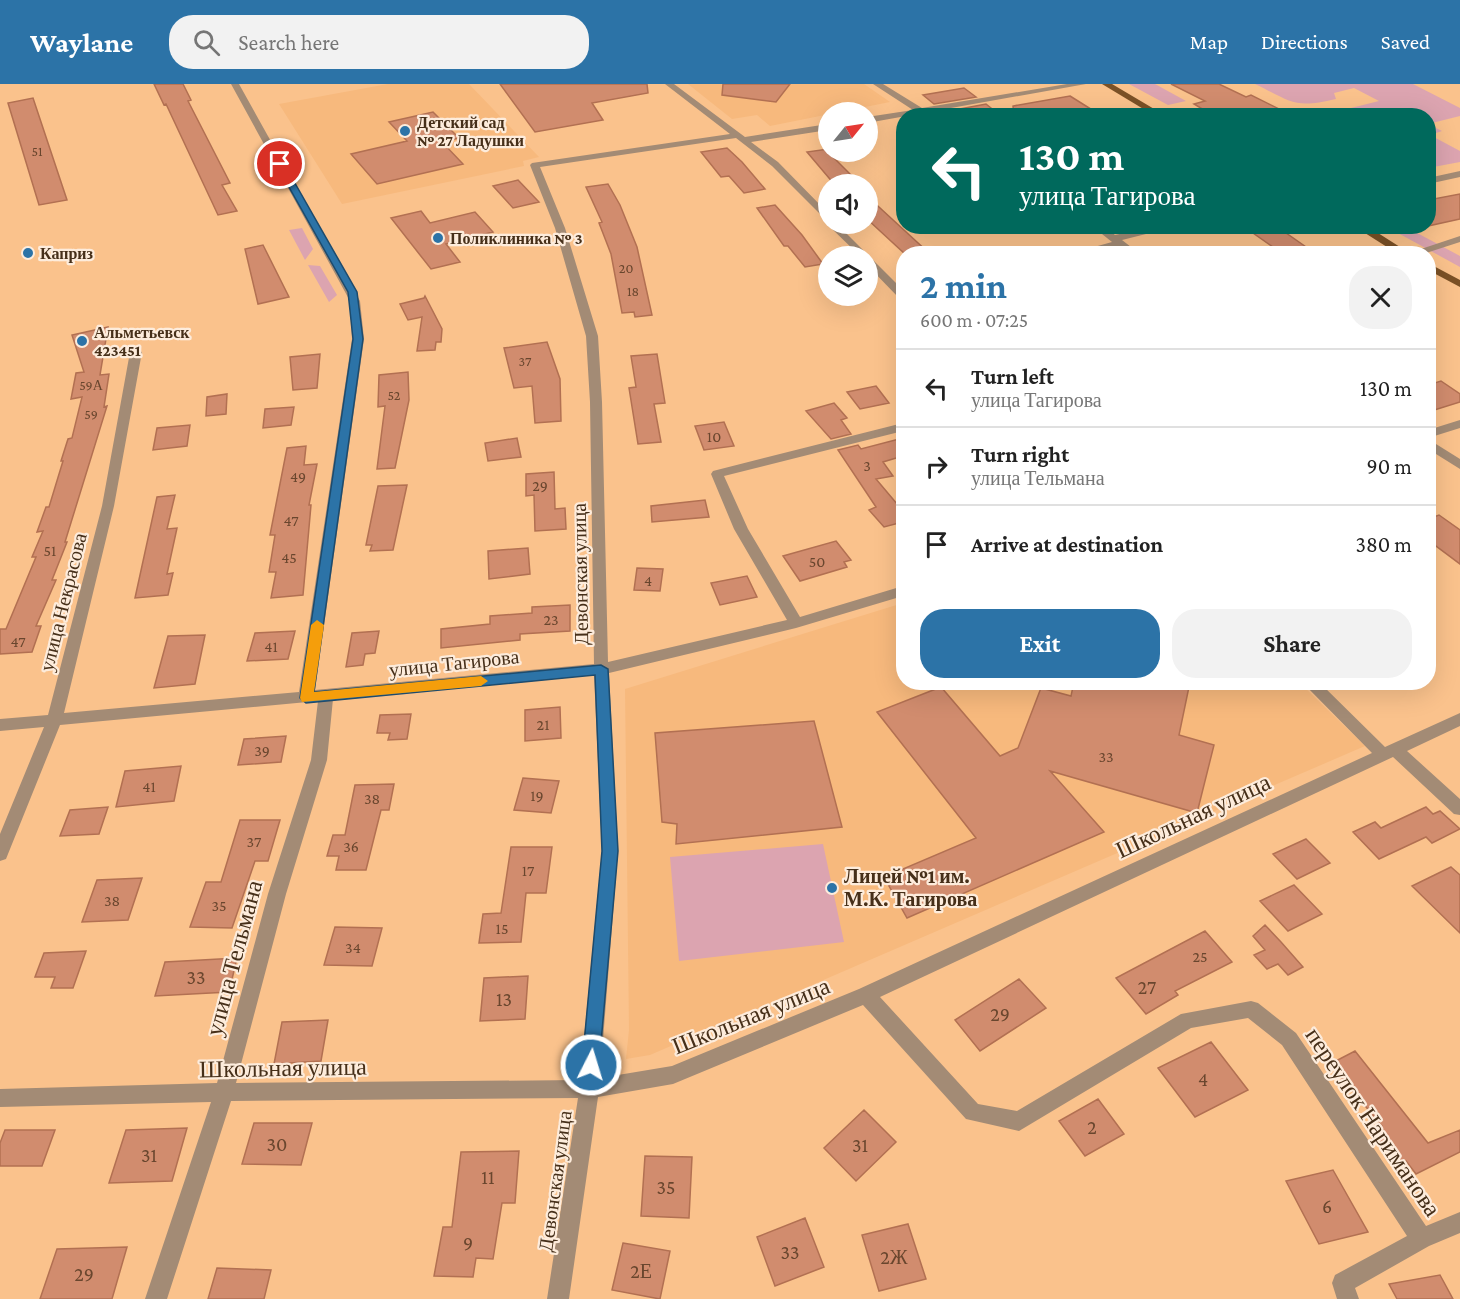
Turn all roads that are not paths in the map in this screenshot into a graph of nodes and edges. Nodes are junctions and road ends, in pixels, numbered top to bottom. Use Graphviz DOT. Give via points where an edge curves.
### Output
graph roads {
  1 [pos="235,84"];
  2 [pos="669,84"];
  3 [pos="877,84"];
  4 [pos="1082,84"];
  5 [pos="1106,84"];
  6 [pos="915,108"];
  7 [pos="950,108"];
  8 [pos="1148,108"];
  9 [pos="896,116"];
  10 [pos="878,119"];
  11 [pos="818,128"];
  12 [pos="740,138"];
  13 [pos="1460,174"];
  14 [pos="1436,179"];
  15 [pos="818,209"];
  16 [pos="842,234"];
  17 [pos="1108,234"];
  18 [pos="1143,234"];
  19 [pos="1372,234"];
  20 [pos="1460,239"];
  21 [pos="1117,241"];
  22 [pos="854,246"];
  23 [pos="1100,246"];
  24 [pos="1124,246"];
  25 [pos="1393,246"];
  26 [pos="1436,246"];
  27 [pos="878,270"];
  28 [pos="1436,270"];
  29 [pos="1460,284"];
  30 [pos="896,287"];
  31 [pos="136,352"];
  32 [pos="1460,424"];
  33 [pos="896,429"];
  34 [pos="1436,432"];
  35 [pos="1436,448"];
  36 [pos="1460,465"];
  37 [pos="896,593"];
  38 [pos="796,623"];
  39 [pos="601,669"];
  40 [pos="1319,690"];
  41 [pos="326,697"];
  42 [pos="306,698"];
  43 [pos="55,719"];
  44 [pos="1460,719"];
  45 [pos="0,725"];
  46 [pos="1389,752"];
  47 [pos="1460,809"];
  48 [pos="0,854"];
  49 [pos="866,995"];
  50 [pos="589,1089"];
  51 [pos="224,1092"];
  52 [pos="0,1098"];
  53 [pos="1460,1222"];
  54 [pos="1422,1239"];
  55 [pos="156,1299"];
  56 [pos="558,1299"];
  57 [pos="1348,1299"];
  1 -- 42 [label="street" via="352,292 358,339"];
  2 -- 12 [label="street"];
  3 -- 6 [label="street"];
  4 -- 7 [label="street"];
  5 -- 8 [label="main road"];
  9 -- 10 [label="street"];
  11 -- 12 [label="street"];
  12 -- 15 [label="street" via="775,164"];
  12 -- 39 [label="street, Девонская улица" via="535,165 560,228 591,336 596,402"];
  13 -- 14 [label="street"];
  16 -- 22 [label="street"];
  17 -- 21 [label="street"];
  18 -- 21 [label="street"];
  19 -- 25 [label="main road"];
  20 -- 26 [label="street"];
  21 -- 23 [label="street"];
  21 -- 24 [label="street"];
  27 -- 30 [label="street"];
  28 -- 29 [label="main road"];
  31 -- 43 [label="street, улица Некрасова" via="108,506"];
  32 -- 34 [label="street"];
  33 -- 38 [label="street" via="717,474 741,529"];
  35 -- 36 [label="street"];
  37 -- 38 [label="street, улица Тагирова"];
  38 -- 39 [label="street, улица Тагирова"];
  39 -- 41 [label="street, улица Тагирова"];
  39 -- 50 [label="street, Девонская улица" via="610,851"];
  40 -- 46 [label="street"];
  41 -- 42 [label="street, улица Тагирова"];
  41 -- 51 [label="street, улица Тельмана" via="319,760 277,894"];
  42 -- 43 [label="street, улица Тагирова"];
  43 -- 45 [label="street, улица Тагирова"];
  43 -- 48 [label="street, улица Некрасова"];
  44 -- 46 [label="street, Школьная улица"];
  46 -- 47 [label="street"];
  46 -- 49 [label="street, Школьная улица"];
  49 -- 50 [label="street, Школьная улица" via="673,1075"];
  49 -- 54 [label="street, переулок Нариманова" via="973,1112 1019,1121 1188,1020 1251,1010 1289,1039"];
  50 -- 51 [label="street, Школьная улица"];
  50 -- 56 [label="street, Девонская улица"];
  51 -- 52 [label="street, Школьная улица"];
  51 -- 55 [label="street, улица Тельмана"];
  53 -- 54 [label="street"];
  54 -- 57 [label="street" via="1343,1283"];
}
